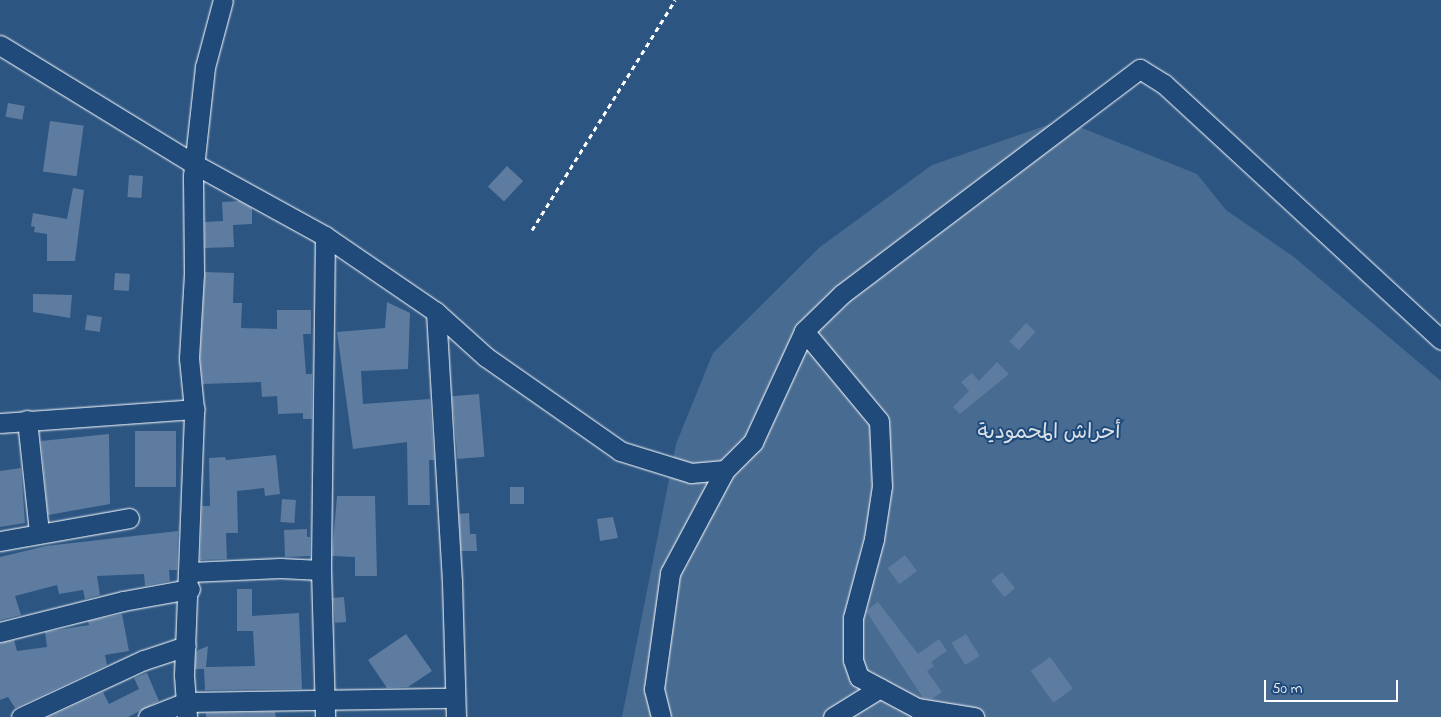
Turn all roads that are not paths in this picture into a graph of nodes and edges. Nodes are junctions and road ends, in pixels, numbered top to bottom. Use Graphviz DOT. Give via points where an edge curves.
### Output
graph roads {
  1 [pos="223,0"];
  2 [pos="0,45"];
  3 [pos="194,164"];
  4 [pos="324,236"];
  5 [pos="436,312"];
  6 [pos="804,331"];
  7 [pos="1441,340"];
  8 [pos="194,409"];
  9 [pos="27,420"];
  10 [pos="0,423"];
  11 [pos="725,470"];
  12 [pos="129,518"];
  13 [pos="39,532"];
  14 [pos="0,541"];
  15 [pos="322,570"];
  16 [pos="190,581"];
  17 [pos="0,632"];
  18 [pos="186,646"];
  19 [pos="880,688"];
  20 [pos="454,698"];
  21 [pos="325,708"];
  22 [pos="187,709"];
  23 [pos="21,717"];
  24 [pos="148,717"];
  25 [pos="456,717"];
  26 [pos="661,717"];
  27 [pos="833,717"];
  28 [pos="974,717"];
  1 -- 3 [label="street" via="205,66"];
  2 -- 3 [label="street"];
  3 -- 4 [label="street"];
  3 -- 8 [label="street" via="194,274 189,358"];
  4 -- 5 [label="street"];
  4 -- 15 [label="street"];
  5 -- 11 [label="street" via="486,357 620,451 691,473"];
  5 -- 20 [label="street" via="452,582"];
  6 -- 7 [label="street" via="842,294 1140,69 1164,84"];
  6 -- 11 [label="street" via="753,442"];
  6 -- 19 [label="street" via="879,421 882,486 874,539 853,618 853,652 859,677"];
  8 -- 9 [label="street"];
  8 -- 16 [label="street"];
  9 -- 10 [label="street"];
  9 -- 13 [label="street"];
  11 -- 26 [label="street" via="670,573 654,689"];
  12 -- 13 [label="street"];
  13 -- 14 [label="street"];
  15 -- 16 [label="street" via="280,568"];
  15 -- 21 [label="street"];
  16 -- 17 [label="street"];
  16 -- 18 [label="street"];
  18 -- 22 [label="street"];
  18 -- 23 [label="street" via="144,660"];
  19 -- 27 [label="street"];
  19 -- 28 [label="street" via="917,708"];
  20 -- 21 [label="street"];
  20 -- 25 [label="street"];
  21 -- 22 [label="street"];
  22 -- 24 [label="street"];
}
